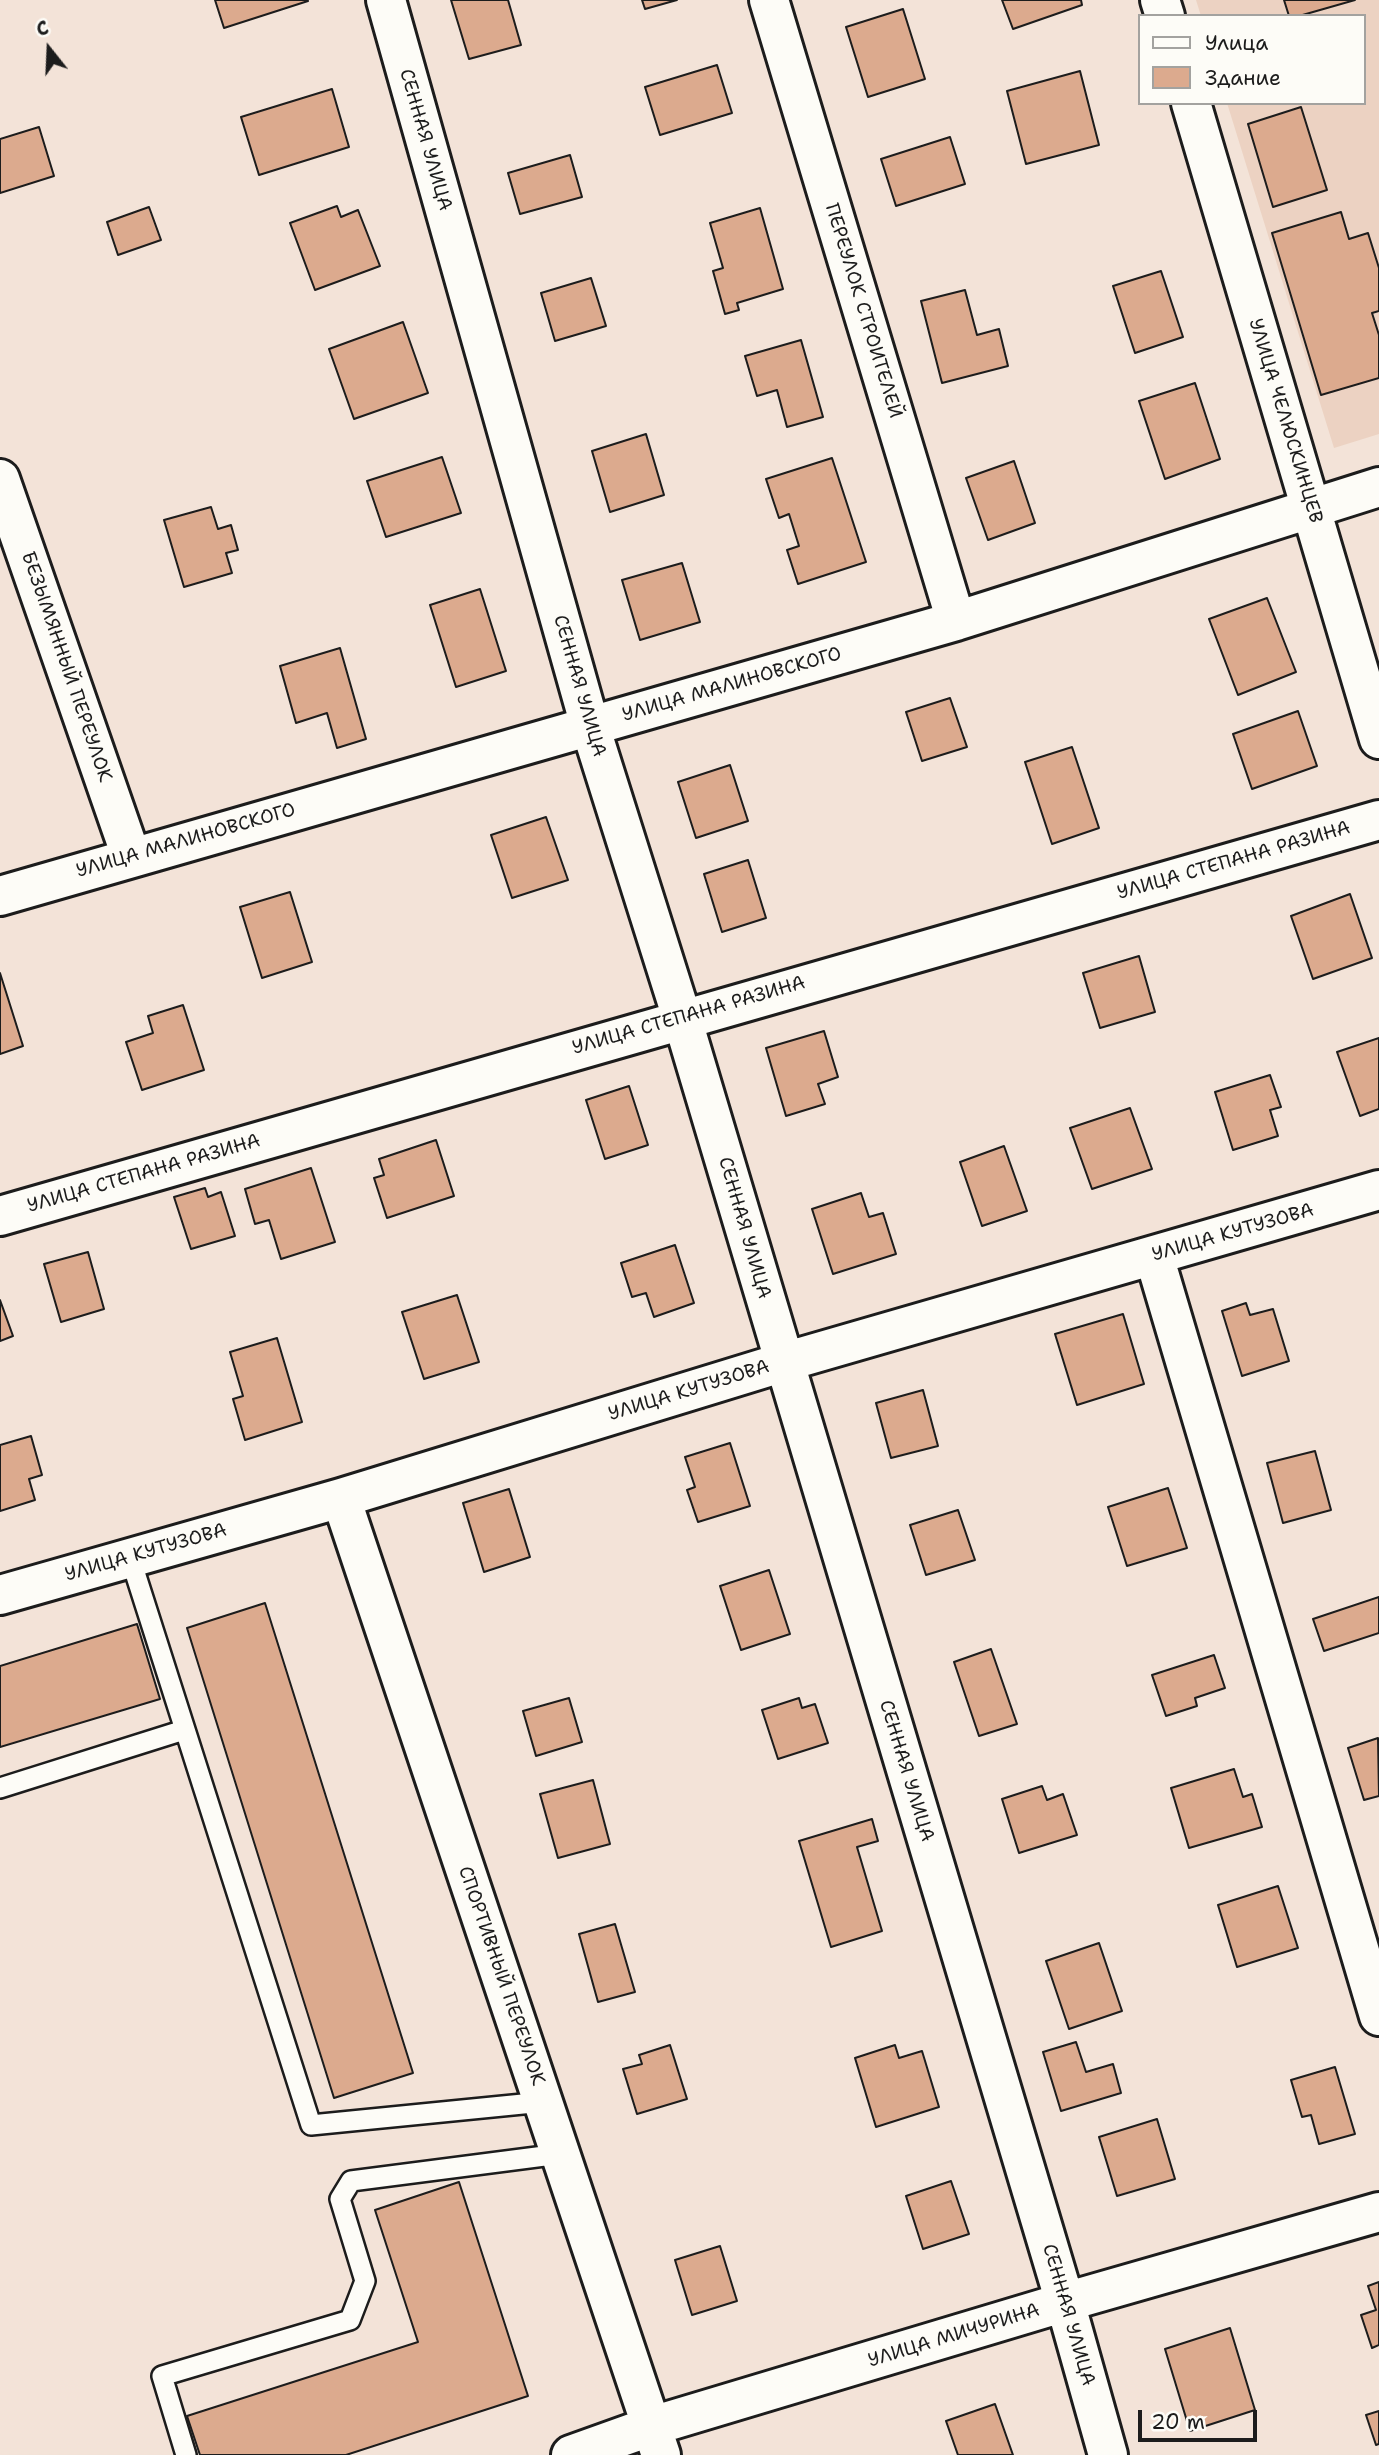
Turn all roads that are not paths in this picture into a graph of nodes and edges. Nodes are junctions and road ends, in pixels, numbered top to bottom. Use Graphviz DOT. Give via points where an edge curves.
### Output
graph roads {
  1 [pos="386,0"];
  2 [pos="769,0"];
  3 [pos="1192,105"];
  4 [pos="0,479"];
  5 [pos="1379,487"];
  6 [pos="1311,507"];
  7 [pos="956,621"];
  8 [pos="590,726"];
  9 [pos="1379,739"];
  10 [pos="1379,820"];
  11 [pos="131,856"];
  12 [pos="0,896"];
  13 [pos="682,1018"];
  14 [pos="1379,1190"];
  15 [pos="0,1216"];
  16 [pos="1154,1256"];
  17 [pos="784,1362"];
  18 [pos="341,1498"];
  19 [pos="131,1557"];
  20 [pos="0,1595"];
  21 [pos="184,1730"];
  22 [pos="0,1788"];
  23 [pos="1379,2016"];
  24 [pos="543,2102"];
  25 [pos="561,2154"];
  26 [pos="1379,2212"];
  27 [pos="1065,2302"];
  28 [pos="656,2441"];
  29 [pos="186,2455"];
  30 [pos="572,2455"];
  31 [pos="1108,2455"];
  1 -- 8 [label="street, СЕННАЯ УЛИЦА"];
  2 -- 7 [label="street, ПЕРЕУЛОК СТРОИТЕЛЕЙ"];
  3 -- 6 [label="street, УЛИЦА ЧЕЛЮСКИНЦЕВ"];
  4 -- 11 [label="street, БЕЗЫМЯННЫЙ ПЕРЕУЛОК"];
  5 -- 6 [label="street, УЛИЦА МАЛИНОВСКОГО"];
  6 -- 7 [label="street, УЛИЦА МАЛИНОВСКОГО"];
  6 -- 9 [label="street, УЛИЦА ЧЕЛЮСКИНЦЕВ"];
  7 -- 8 [label="street, УЛИЦА МАЛИНОВСКОГО"];
  8 -- 11 [label="street, УЛИЦА МАЛИНОВСКОГО"];
  8 -- 13 [label="street, СЕННАЯ УЛИЦА"];
  10 -- 13 [label="street, УЛИЦА СТЕПАНА РАЗИНА"];
  11 -- 12 [label="street, УЛИЦА МАЛИНОВСКОГО"];
  13 -- 15 [label="street, УЛИЦА СТЕПАНА РАЗИНА"];
  13 -- 17 [label="street, СЕННАЯ УЛИЦА"];
  14 -- 16 [label="street, УЛИЦА КУТУЗОВА"];
  16 -- 17 [label="street, УЛИЦА КУТУЗОВА"];
  16 -- 23 [label="street"];
  17 -- 18 [label="street, УЛИЦА КУТУЗОВА"];
  17 -- 27 [label="street, СЕННАЯ УЛИЦА"];
  18 -- 19 [label="street, УЛИЦА КУТУЗОВА"];
  18 -- 24 [label="street, СПОРТИВНЫЙ ПЕРЕУЛОК"];
  19 -- 20 [label="street, УЛИЦА КУТУЗОВА"];
  19 -- 21 [label="lane"];
  21 -- 22 [label="lane"];
  21 -- 24 [label="lane" via="311,2125"];
  24 -- 25 [label="street, СПОРТИВНЫЙ ПЕРЕУЛОК"];
  25 -- 28 [label="street, СПОРТИВНЫЙ ПЕРЕУЛОК"];
  25 -- 29 [label="lane" via="351,2181 340,2199 365,2281 350,2320 162,2376"];
  26 -- 27 [label="street, УЛИЦА МИЧУРИНА"];
  27 -- 28 [label="street, УЛИЦА МИЧУРИНА"];
  27 -- 31 [label="street, СЕННАЯ УЛИЦА"];
  28 -- 30 [label="street, УЛИЦА МИЧУРИНА"];
}
